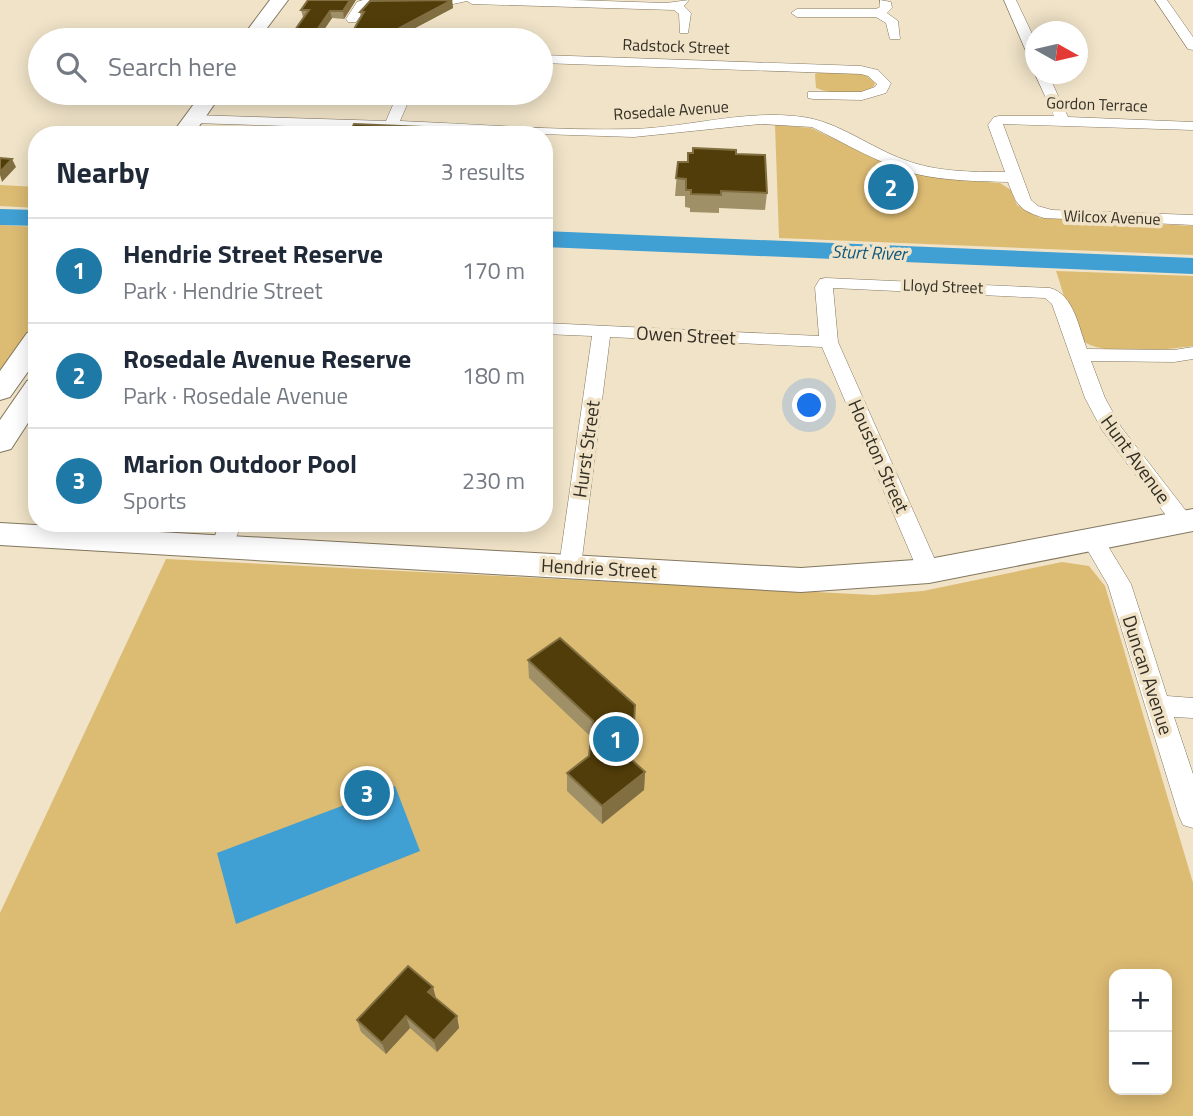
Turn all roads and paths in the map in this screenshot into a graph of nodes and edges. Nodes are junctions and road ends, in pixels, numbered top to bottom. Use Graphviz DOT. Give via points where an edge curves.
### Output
graph roads {
  1 [pos="279,0"];
  2 [pos="298,0"];
  3 [pos="461,0"];
  4 [pos="472,0"];
  5 [pos="884,0"];
  6 [pos="1010,0"];
  7 [pos="1161,0"];
  8 [pos="564,2"];
  9 [pos="680,3"];
  10 [pos="797,12"];
  11 [pos="879,13"];
  12 [pos="352,19"];
  13 [pos="258,28"];
  14 [pos="279,28"];
  15 [pos="684,30"];
  16 [pos="1025,35"];
  17 [pos="895,36"];
  18 [pos="1193,46"];
  19 [pos="553,59"];
  20 [pos="810,68"];
  21 [pos="1046,84"];
  22 [pos="813,94"];
  23 [pos="215,105"];
  24 [pos="400,105"];
  25 [pos="1063,121"];
  26 [pos="816,124"];
  27 [pos="391,125"];
  28 [pos="201,126"];
  29 [pos="296,126"];
  30 [pos="421,126"];
  31 [pos="1193,126"];
  32 [pos="553,130"];
  33 [pos="1015,177"];
  34 [pos="1032,209"];
  35 [pos="1193,220"];
  36 [pos="553,328"];
  37 [pos="602,331"];
  38 [pos="829,342"];
  39 [pos="28,352"];
  40 [pos="1193,353"];
  41 [pos="1079,355"];
  42 [pos="0,391"];
  43 [pos="28,400"];
  44 [pos="0,442"];
  45 [pos="1188,520"];
  46 [pos="0,534"];
  47 [pos="226,534"];
  48 [pos="43,536"];
  49 [pos="1093,539"];
  50 [pos="0,545"];
  51 [pos="570,566"];
  52 [pos="929,571"];
  53 [pos="1158,706"];
  54 [pos="1193,708"];
  55 [pos="1193,816"];
  1 -- 13 [label="street"];
  2 -- 14 [label="street"];
  3 -- 12 [label="street" via="439,4 369,2 361,5"];
  4 -- 8 [label="street"];
  5 -- 11 [label="street" via="887,8"];
  6 -- 16 [label="street"];
  7 -- 18 [label="street"];
  8 -- 9 [label="street"];
  9 -- 15 [label="street"];
  10 -- 11 [label="street"];
  11 -- 17 [label="street" via="892,21"];
  19 -- 20 [label="street, Radstock Street"];
  20 -- 22 [label="street"];
  20 -- 22 [label="street, Radstock Street" via="861,70 884,83 871,95"];
  21 -- 25 [label="street"];
  22 -- 26 [label="street"];
  23 -- 28 [label="street"];
  24 -- 27 [label="street"];
  25 -- 31 [label="street, Gordon Terrace"];
  25 -- 33 [label="street, Gordon Terrace" via="999,120 995,125"];
  26 -- 32 [label="street, Rosedale Avenue" via="760,120 634,133"];
  26 -- 33 [label="street, Rosedale Avenue" via="920,170"];
  27 -- 29 [label="street, Rosedale Avenue"];
  27 -- 30 [label="street, Rosedale Avenue"];
  33 -- 34 [label="street" via="1024,202"];
  34 -- 35 [label="street, Wilcox Avenue" via="1050,215"];
  36 -- 37 [label="street, Owen Street"];
  37 -- 38 [label="street, Owen Street"];
  37 -- 51 [label="street, Hurst Street"];
  38 -- 41 [label="street, Lloyd Street" via="826,283 1029,290 1051,293 1060,302"];
  38 -- 52 [label="street, Houston Street"];
  39 -- 42 [label="street"];
  40 -- 41 [label="street"];
  41 -- 45 [label="street, Hunt Avenue" via="1112,430"];
  43 -- 44 [label="street"];
  45 -- 49 [label="street, Hendrie Street"];
  46 -- 48 [label="street, Hendrie Street"];
  47 -- 48 [label="street, Hendrie Street"];
  47 -- 51 [label="street, Hendrie Street"];
  48 -- 50 [label="street"];
  49 -- 52 [label="street, Hendrie Street"];
  49 -- 53 [label="street, Duncan Avenue" via="1119,584"];
  51 -- 52 [label="street, Hendrie Street" via="801,580"];
  53 -- 54 [label="street"];
  53 -- 55 [label="street, Duncan Avenue"];
}
